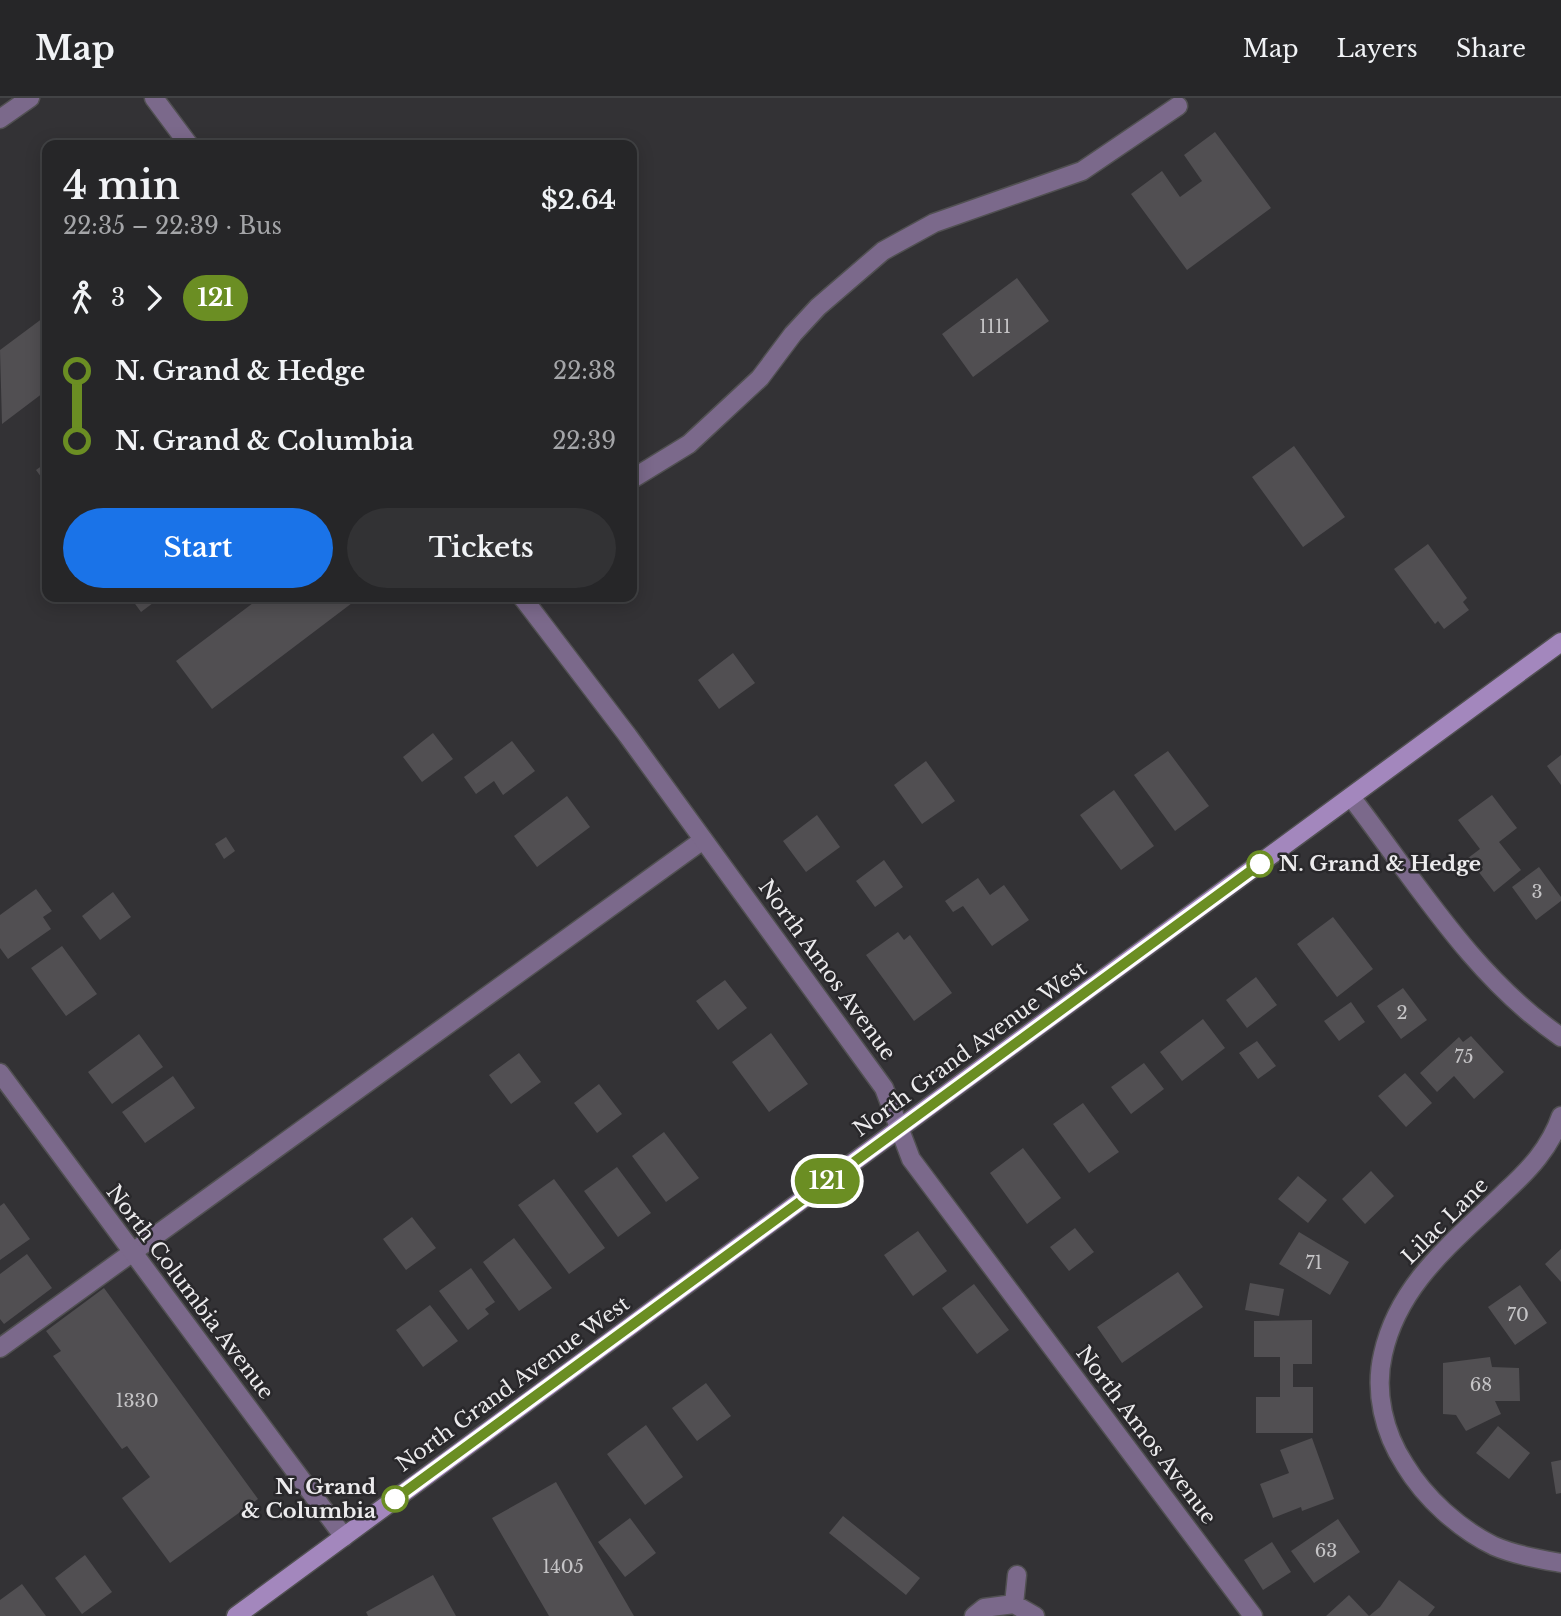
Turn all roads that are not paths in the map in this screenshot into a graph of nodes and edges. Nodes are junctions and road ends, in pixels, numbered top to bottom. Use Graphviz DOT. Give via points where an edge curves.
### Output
graph roads {
  1 [pos="30,98"];
  2 [pos="154,98"];
  3 [pos="1178,106"];
  4 [pos="0,120"];
  5 [pos="185,140"];
  6 [pos="637,476"];
  7 [pos="526,602"];
  8 [pos="1561,642"];
  9 [pos="1351,797"];
  10 [pos="703,840"];
  11 [pos="1561,1037"];
  12 [pos="0,1073"];
  13 [pos="1561,1116"];
  14 [pos="900,1128"];
  15 [pos="132,1252"];
  16 [pos="0,1348"];
  17 [pos="344,1537"];
  18 [pos="1561,1563"];
  19 [pos="1017,1576"];
  20 [pos="1014,1604"];
  21 [pos="237,1616"];
  22 [pos="974,1616"];
  23 [pos="1035,1616"];
  24 [pos="1253,1616"];
  1 -- 4 [label="street"];
  2 -- 5 [label="street"];
  3 -- 6 [label="street" via="1082,171 934,223 883,251 818,307 760,378 689,444"];
  7 -- 10 [label="street, North Amos Avenue"];
  8 -- 9 [label="main road, North Grand Avenue West"];
  9 -- 11 [label="street" via="1493,979"];
  9 -- 14 [label="main road, North Grand Avenue West"];
  10 -- 14 [label="street, North Amos Avenue" via="884,1088"];
  10 -- 15 [label="street"];
  12 -- 15 [label="street, North Columbia Avenue"];
  13 -- 18 [label="street, Lilac Lane" via="1535,1163 1427,1267 1401,1302 1378,1372 1390,1438 1417,1486 1471,1532 1495,1546"];
  14 -- 17 [label="main road, North Grand Avenue West"];
  14 -- 24 [label="street, North Amos Avenue" via="916,1167"];
  15 -- 16 [label="street"];
  15 -- 17 [label="street, North Columbia Avenue"];
  17 -- 21 [label="main road, North Grand Avenue West"];
  19 -- 20 [label="street"];
  20 -- 22 [label="street" via="984,1608"];
  20 -- 23 [label="street"];
}
